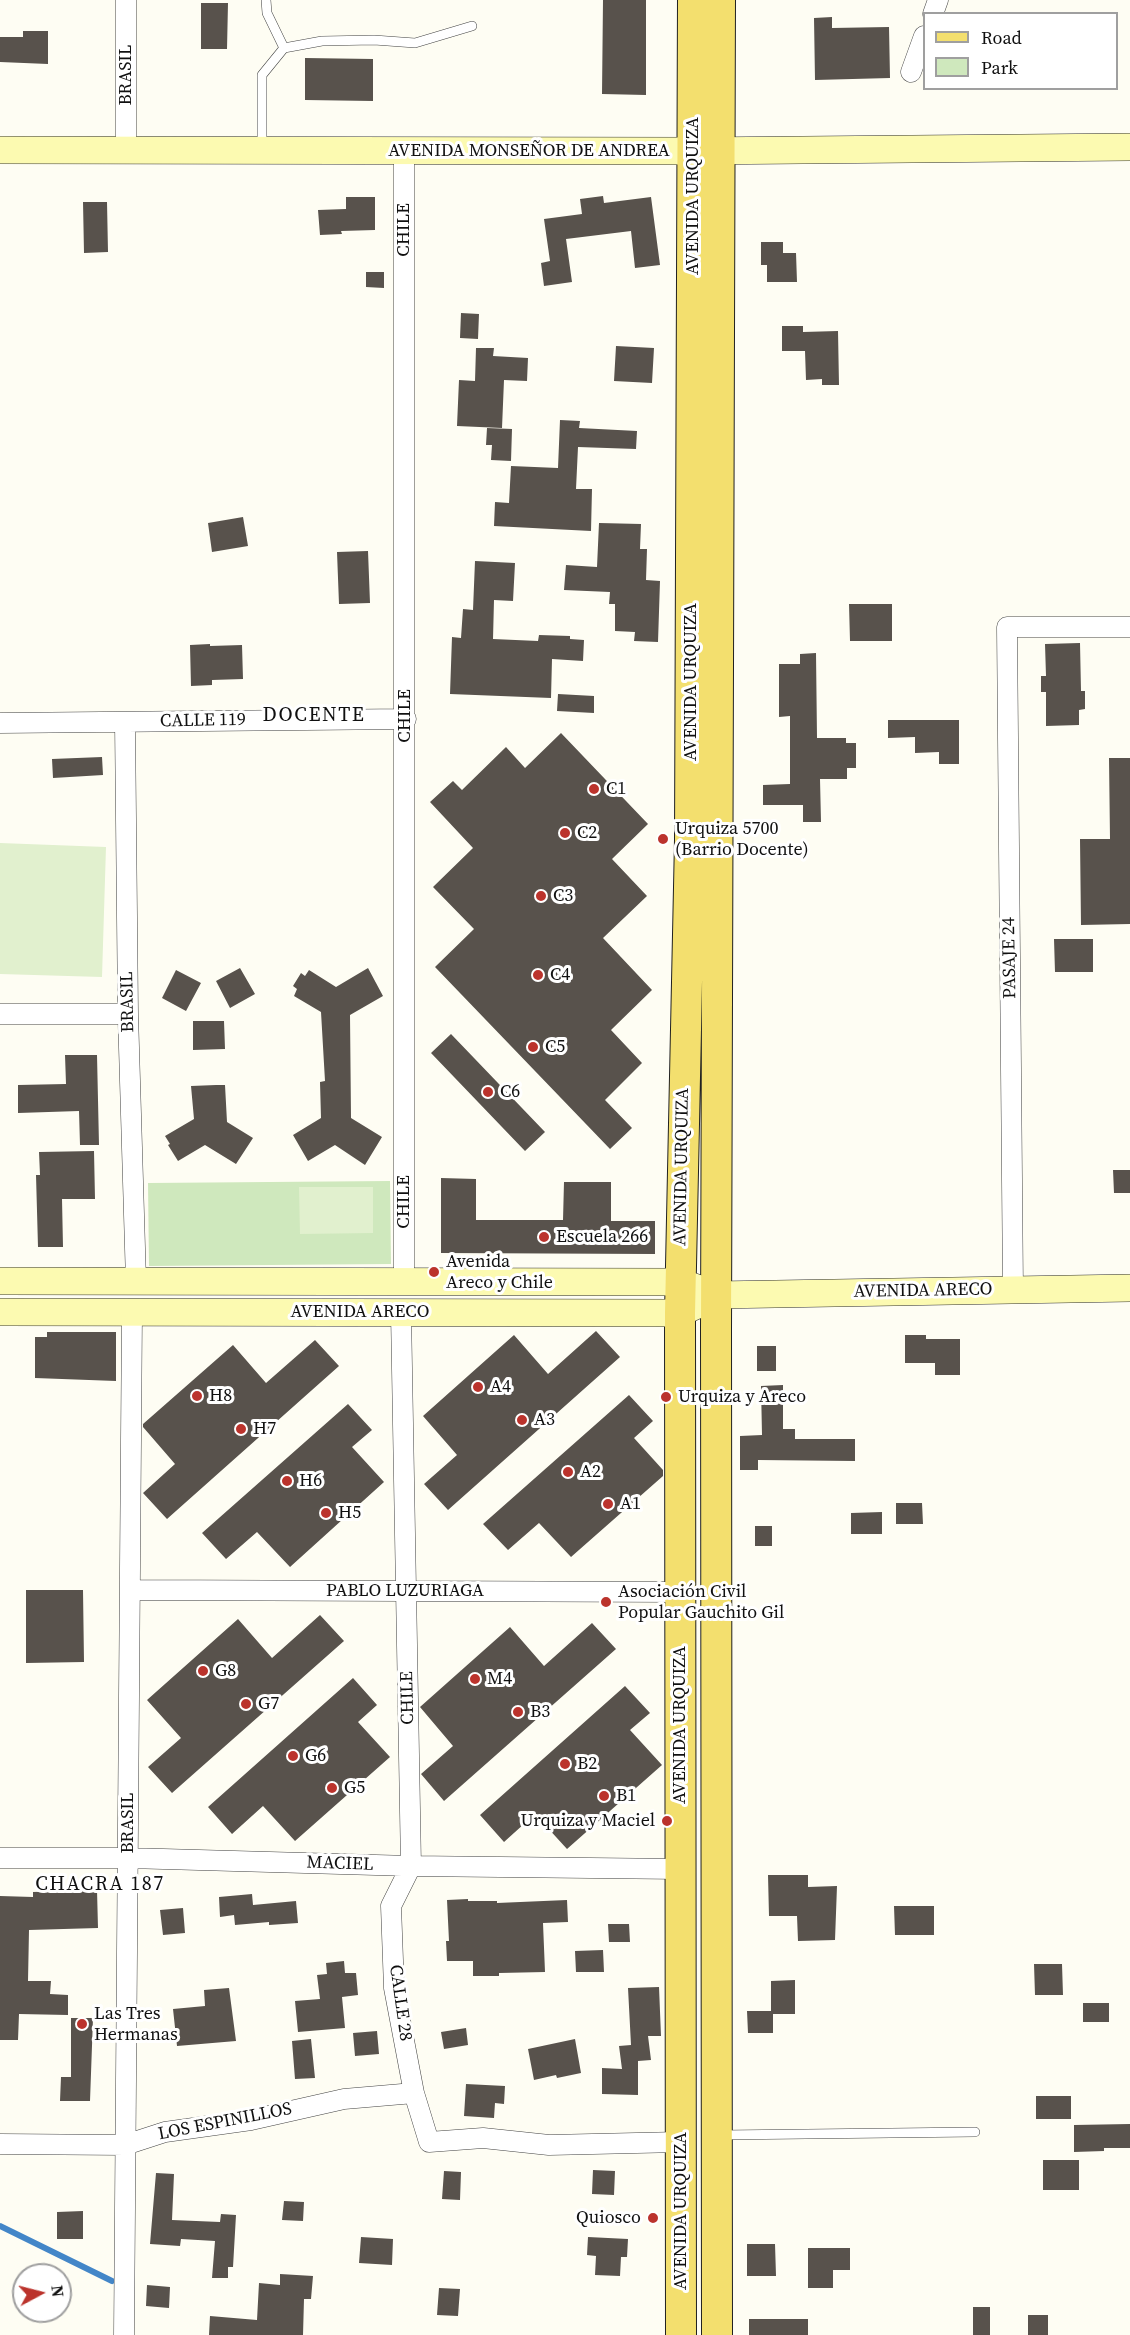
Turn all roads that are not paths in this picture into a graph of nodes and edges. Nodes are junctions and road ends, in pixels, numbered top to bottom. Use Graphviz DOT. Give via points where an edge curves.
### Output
graph roads {
  1 [pos="126,0"];
  2 [pos="266,0"];
  3 [pos="693,0"];
  4 [pos="720,0"];
  5 [pos="471,26"];
  6 [pos="923,39"];
  7 [pos="284,48"];
  8 [pos="911,72"];
  9 [pos="1130,147"];
  10 [pos="0,150"];
  11 [pos="126,150"];
  12 [pos="262,150"];
  13 [pos="404,150"];
  14 [pos="707,151"];
  15 [pos="1130,627"];
  16 [pos="406,719"];
  17 [pos="125,722"];
  18 [pos="0,723"];
  19 [pos="0,1014"];
  20 [pos="128,1014"];
  21 [pos="0,1281"];
  22 [pos="136,1281"];
  23 [pos="404,1282"];
  24 [pos="680,1282"];
  25 [pos="1130,1288"];
  26 [pos="1013,1289"];
  27 [pos="716,1295"];
  28 [pos="0,1312"];
  29 [pos="132,1312"];
  30 [pos="401,1313"];
  31 [pos="680,1313"];
  32 [pos="129,1590"];
  33 [pos="406,1591"];
  34 [pos="680,1592"];
  35 [pos="0,1858"];
  36 [pos="128,1858"];
  37 [pos="411,1866"];
  38 [pos="680,1869"];
  39 [pos="414,2093"];
  40 [pos="975,2132"];
  41 [pos="716,2135"];
  42 [pos="680,2142"];
  43 [pos="0,2144"];
  44 [pos="125,2145"];
  45 [pos="124,2335"];
  46 [pos="681,2335"];
  47 [pos="717,2335"];
  1 -- 11 [label="street, BRASIL"];
  2 -- 7 [label="lane" via="267,13"];
  3 -- 14 [label="main road, AVENIDA URQUIZA"];
  4 -- 14 [label="main road, AVENIDA URQUIZA"];
  5 -- 7 [label="lane" via="416,43 322,41"];
  6 -- 8 [label="street"];
  7 -- 12 [label="lane" via="262,75"];
  9 -- 14 [label="main road, AVENIDA MONSEÑOR DE ANDREA"];
  10 -- 11 [label="main road, AVENIDA MONSEÑOR DE ANDREA"];
  11 -- 12 [label="main road, AVENIDA MONSEÑOR DE ANDREA"];
  12 -- 13 [label="main road, AVENIDA MONSEÑOR DE ANDREA"];
  13 -- 14 [label="main road, AVENIDA MONSEÑOR DE ANDREA"];
  13 -- 16 [label="street, CHILE"];
  14 -- 24 [label="main road, AVENIDA URQUIZA"];
  14 -- 27 [label="main road, AVENIDA URQUIZA"];
  15 -- 26 [label="street, PASAJE 24" via="1007,627"];
  16 -- 17 [label="street, CALLE 119"];
  16 -- 23 [label="street, CHILE"];
  17 -- 18 [label="street, CALLE 119"];
  17 -- 20 [label="street, BRASIL"];
  19 -- 20 [label="street"];
  20 -- 22 [label="street, BRASIL"];
  21 -- 22 [label="main road, AVENIDA ARECO"];
  22 -- 23 [label="main road, AVENIDA ARECO"];
  23 -- 24 [label="main road, AVENIDA ARECO"];
  24 -- 27 [label="main road, AVENIDA ARECO"];
  24 -- 31 [label="main road, AVENIDA URQUIZA"];
  25 -- 26 [label="main road, AVENIDA ARECO"];
  26 -- 27 [label="main road, AVENIDA ARECO"];
  27 -- 31 [label="main road, AVENIDA ARECO"];
  27 -- 41 [label="main road, AVENIDA URQUIZA"];
  28 -- 29 [label="main road, AVENIDA ARECO"];
  29 -- 30 [label="main road, AVENIDA ARECO"];
  29 -- 32 [label="street, BRASIL"];
  30 -- 31 [label="main road, AVENIDA ARECO"];
  30 -- 33 [label="street, CHILE"];
  31 -- 34 [label="main road, AVENIDA URQUIZA"];
  32 -- 33 [label="street, PABLO LUZURIAGA"];
  32 -- 36 [label="street, BRASIL"];
  33 -- 34 [label="street, PABLO LUZURIAGA"];
  33 -- 37 [label="street, CHILE"];
  34 -- 38 [label="main road, AVENIDA URQUIZA"];
  35 -- 36 [label="street, MACIEL"];
  36 -- 37 [label="street, MACIEL"];
  36 -- 44 [label="street, BRASIL"];
  37 -- 38 [label="street, MACIEL"];
  37 -- 39 [label="street, CALLE 28" via="392,1906 394,1988"];
  38 -- 42 [label="main road, AVENIDA URQUIZA"];
  39 -- 42 [label="street, CALLE 28" via="429,2142 483,2138 549,2145"];
  39 -- 44 [label="street, LOS ESPINILLOS" via="344,2099 251,2121 165,2132"];
  40 -- 41 [label="lane"];
  41 -- 47 [label="main road, AVENIDA URQUIZA"];
  42 -- 46 [label="main road, AVENIDA URQUIZA"];
  43 -- 44 [label="street, LOS ESPINILLOS"];
  44 -- 45 [label="street, BRASIL"];
}
